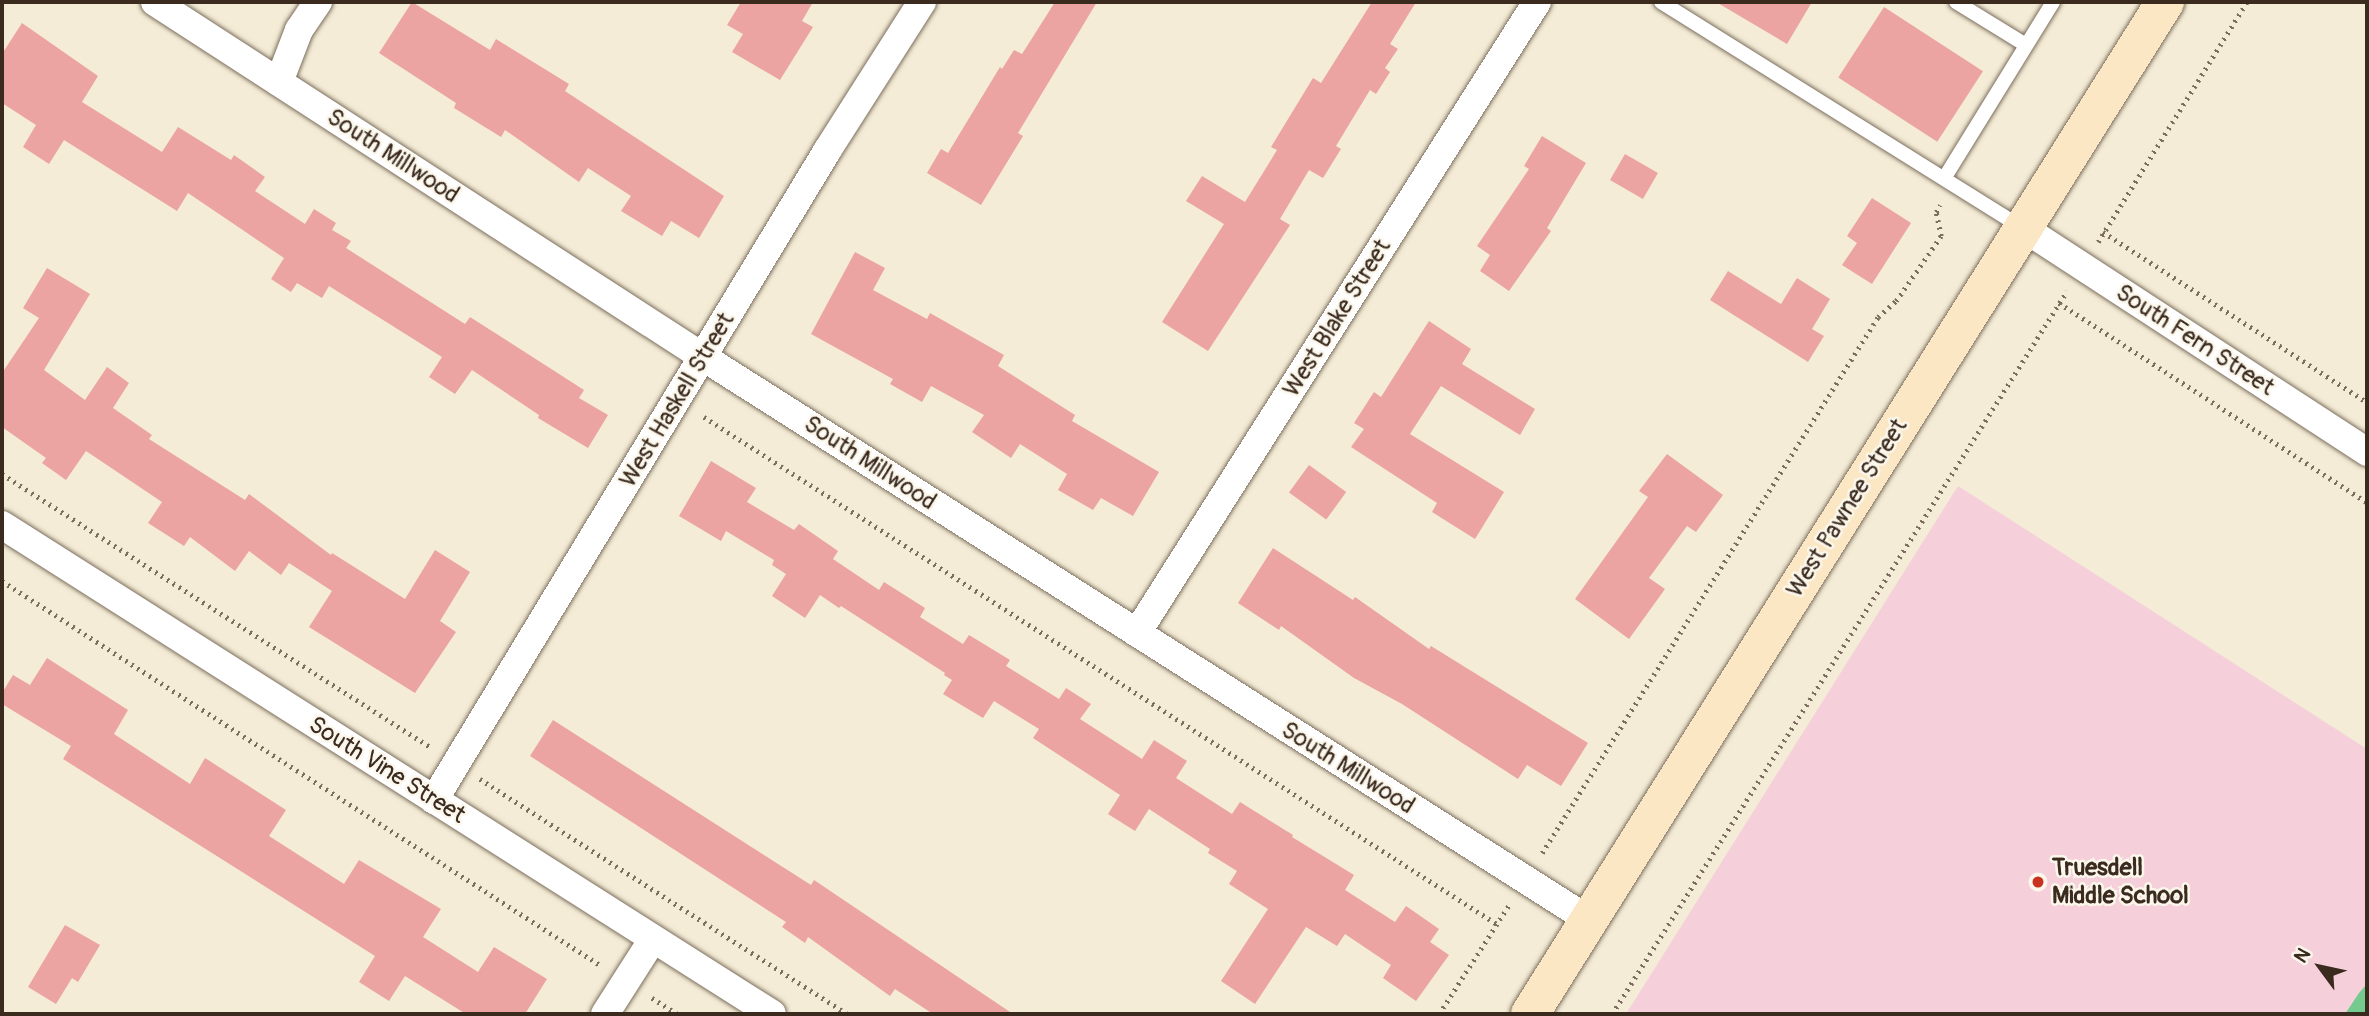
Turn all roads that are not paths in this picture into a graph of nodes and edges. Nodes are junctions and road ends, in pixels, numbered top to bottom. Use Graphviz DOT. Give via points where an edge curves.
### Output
graph roads {
  1 [pos="155,2"];
  2 [pos="318,2"];
  3 [pos="922,2"];
  4 [pos="1537,2"];
  5 [pos="1661,2"];
  6 [pos="1956,2"];
  7 [pos="2053,2"];
  8 [pos="2165,2"];
  9 [pos="2026,45"];
  10 [pos="279,82"];
  11 [pos="1950,180"];
  12 [pos="2022,228"];
  13 [pos="703,357"];
  14 [pos="2367,452"];
  15 [pos="2,525"];
  16 [pos="1137,633"];
  17 [pos="434,800"];
  18 [pos="1589,920"];
  19 [pos="653,939"];
  20 [pos="605,1014"];
  21 [pos="772,1014"];
  22 [pos="1530,1014"];
  1 -- 10 [label="street, South Millwood"];
  2 -- 10 [label="street" via="299,30"];
  3 -- 13 [label="street, West Haskell Street"];
  4 -- 16 [label="street, West Blake Street"];
  5 -- 11 [label="lane"];
  6 -- 9 [label="lane"];
  7 -- 9 [label="lane"];
  8 -- 12 [label="main road, West Pawnee Street"];
  9 -- 11 [label="lane"];
  10 -- 13 [label="street, South Millwood"];
  11 -- 12 [label="lane"];
  12 -- 14 [label="street, South Fern Street"];
  12 -- 18 [label="main road, West Pawnee Street"];
  13 -- 16 [label="street, South Millwood"];
  13 -- 17 [label="street, West Haskell Street"];
  15 -- 17 [label="street, South Vine Street"];
  16 -- 18 [label="street, South Millwood"];
  17 -- 19 [label="street, South Vine Street"];
  18 -- 22 [label="main road, West Pawnee Street"];
  19 -- 20 [label="street"];
  19 -- 21 [label="street, South Vine Street"];
}
